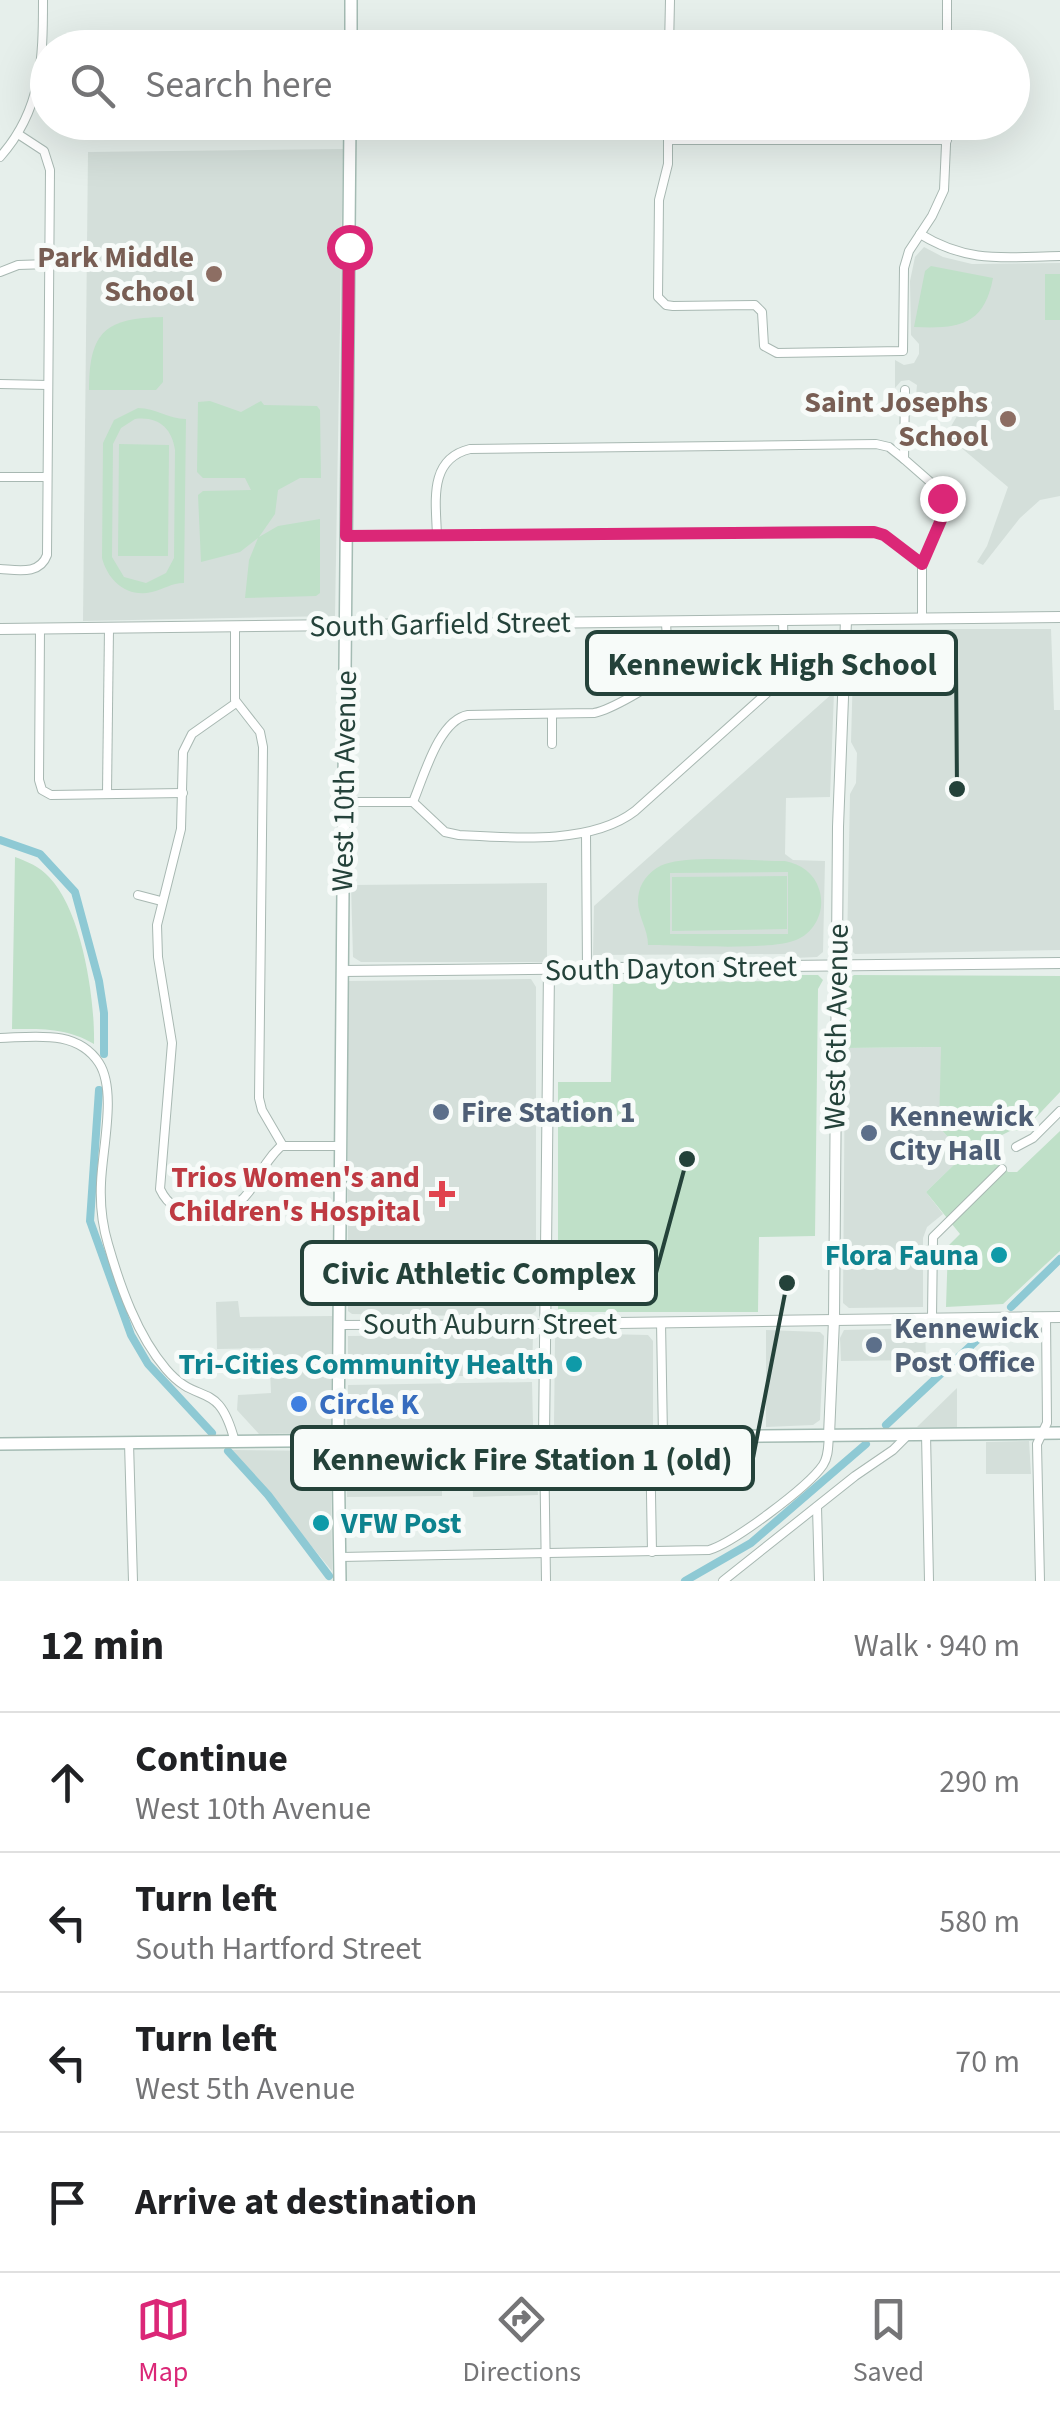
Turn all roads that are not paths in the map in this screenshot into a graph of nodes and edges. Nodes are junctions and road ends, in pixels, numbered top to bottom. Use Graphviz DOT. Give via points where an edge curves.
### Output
graph roads {
  1 [pos="43,0"];
  2 [pos="351,0"];
  3 [pos="670,0"];
  4 [pos="947,0"];
  5 [pos="43,30"];
  6 [pos="351,30"];
  7 [pos="669,30"];
  8 [pos="947,30"];
  9 [pos="30,111"];
  10 [pos="18,134"];
  11 [pos="350,140"];
  12 [pos="668,140"];
  13 [pos="946,140"];
  14 [pos="0,157"];
  15 [pos="920,234"];
  16 [pos="1060,256"];
  17 [pos="49,264"];
  18 [pos="0,272"];
  19 [pos="0,384"];
  20 [pos="48,385"];
  21 [pos="905,390"];
  22 [pos="904,458"];
  23 [pos="0,477"];
  24 [pos="48,477"];
  25 [pos="346,536"];
  26 [pos="437,536"];
  27 [pos="922,564"];
  28 [pos="0,570"];
  29 [pos="1060,617"];
  30 [pos="922,619"];
  31 [pos="783,620"];
  32 [pos="846,620"];
  33 [pos="666,622"];
  34 [pos="345,625"];
  35 [pos="235,626"];
  36 [pos="40,628"];
  37 [pos="109,628"];
  38 [pos="0,629"];
  39 [pos="236,703"];
  40 [pos="552,714"];
  41 [pos="552,744"];
  42 [pos="182,792"];
  43 [pos="107,794"];
  44 [pos="344,802"];
  45 [pos="413,802"];
  46 [pos="586,834"];
  47 [pos="138,895"];
  48 [pos="161,902"];
  49 [pos="1060,963"];
  50 [pos="837,966"];
  51 [pos="587,968"];
  52 [pos="548,969"];
  53 [pos="342,971"];
  54 [pos="0,1038"];
  55 [pos="1060,1111"];
  56 [pos="282,1146"];
  57 [pos="341,1146"];
  58 [pos="1016,1147"];
  59 [pos="1002,1170"];
  60 [pos="1046,1317"];
  61 [pos="1060,1317"];
  62 [pos="932,1318"];
  63 [pos="834,1320"];
  64 [pos="661,1322"];
  65 [pos="545,1324"];
  66 [pos="339,1325"];
  67 [pos="1042,1433"];
  68 [pos="1060,1433"];
  69 [pos="909,1434"];
  70 [pos="926,1434"];
  71 [pos="829,1435"];
  72 [pos="656,1437"];
  73 [pos="544,1438"];
  74 [pos="338,1440"];
  75 [pos="235,1442"];
  76 [pos="129,1443"];
  77 [pos="0,1444"];
  78 [pos="817,1507"];
  79 [pos="652,1552"];
  80 [pos="545,1554"];
  81 [pos="340,1557"];
  82 [pos="132,1581"];
  83 [pos="340,1581"];
  84 [pos="546,1581"];
  85 [pos="723,1581"];
  86 [pos="818,1581"];
  87 [pos="929,1581"];
  88 [pos="1040,1581"];
  1 -- 5 [label="street"];
  2 -- 6 [label="main road"];
  3 -- 7 [label="street"];
  4 -- 8 [label="street"];
  9 -- 10 [label="street"];
  10 -- 14 [label="street"];
  10 -- 17 [label="street" via="44,151 50,165"];
  11 -- 25 [label="main road, West 10th Avenue"];
  12 -- 13 [label="street"];
  12 -- 15 [label="street" via="658,208 662,302 755,305 762,312 764,346 772,353 903,351 902,278"];
  13 -- 15 [label="street" via="944,190"];
  15 -- 16 [label="street" via="974,257"];
  17 -- 18 [label="street"];
  17 -- 20 [label="street"];
  19 -- 20 [label="street"];
  20 -- 24 [label="street"];
  21 -- 22 [label="street"];
  22 -- 26 [label="street" via="876,444 470,449 451,456 437,477"];
  22 -- 27 [label="street" via="942,498 941,520"];
  23 -- 24 [label="street"];
  24 -- 28 [label="street" via="42,566"];
  25 -- 26 [label="street"];
  25 -- 34 [label="main road, West 10th Avenue"];
  26 -- 27 [label="street" via="874,532"];
  27 -- 30 [label="street"];
  29 -- 30 [label="street, South Garfield Street"];
  30 -- 32 [label="street, South Garfield Street"];
  31 -- 32 [label="street, South Garfield Street"];
  31 -- 33 [label="street, South Garfield Street"];
  31 -- 46 [label="street" via="783,668 772,688 635,811"];
  32 -- 50 [label="street, West 6th Avenue"];
  33 -- 34 [label="street, South Garfield Street"];
  33 -- 40 [label="street" via="666,667 656,681 601,712"];
  34 -- 35 [label="street, South Garfield Street"];
  34 -- 44 [label="main road, West 10th Avenue"];
  35 -- 37 [label="street, South Garfield Street"];
  35 -- 39 [label="street"];
  36 -- 37 [label="street, South Garfield Street"];
  36 -- 38 [label="street, South Garfield Street"];
  36 -- 43 [label="street" via="42,790"];
  37 -- 43 [label="street"];
  39 -- 42 [label="street" via="189,737"];
  39 -- 56 [label="street" via="262,742 260,1098"];
  40 -- 41 [label="street"];
  40 -- 45 [label="street" via="452,720"];
  42 -- 43 [label="street"];
  42 -- 48 [label="street" via="181,829"];
  44 -- 45 [label="street"];
  44 -- 53 [label="main road, West 10th Avenue"];
  45 -- 46 [label="street" via="438,827 459,835"];
  46 -- 51 [label="street"];
  47 -- 48 [label="street"];
  48 -- 56 [label="street" via="157,947 172,1032 160,1190 166,1201 190,1212 232,1208"];
  49 -- 50 [label="street, South Dayton Street"];
  50 -- 51 [label="street, South Dayton Street"];
  50 -- 63 [label="street, West 6th Avenue"];
  51 -- 52 [label="street, South Dayton Street"];
  52 -- 53 [label="street, South Dayton Street"];
  52 -- 65 [label="street"];
  53 -- 57 [label="main road, West 10th Avenue"];
  54 -- 75 [label="street" via="60,1038 95,1057 108,1091 101,1196 114,1264 153,1352 178,1382 220,1403"];
  55 -- 58 [label="street"];
  56 -- 57 [label="street"];
  57 -- 66 [label="main road, West 10th Avenue"];
  59 -- 62 [label="street" via="934,1236"];
  60 -- 61 [label="street, South Auburn Street"];
  60 -- 62 [label="street, South Auburn Street"];
  60 -- 67 [label="street"];
  62 -- 63 [label="street, South Auburn Street"];
  63 -- 64 [label="street, South Auburn Street"];
  63 -- 71 [label="street, West 6th Avenue"];
  64 -- 65 [label="street, South Auburn Street"];
  64 -- 72 [label="street"];
  65 -- 66 [label="street, South Auburn Street"];
  65 -- 73 [label="street"];
  66 -- 74 [label="main road, West 10th Avenue"];
  67 -- 68 [label="main road"];
  67 -- 70 [label="main road"];
  67 -- 88 [label="street"];
  69 -- 70 [label="main road"];
  69 -- 71 [label="main road"];
  69 -- 78 [label="street"];
  70 -- 87 [label="street"];
  71 -- 72 [label="main road"];
  71 -- 79 [label="street" via="822,1468 736,1536 705,1551"];
  72 -- 73 [label="main road"];
  72 -- 79 [label="street"];
  73 -- 74 [label="main road"];
  73 -- 80 [label="street"];
  74 -- 75 [label="main road"];
  74 -- 81 [label="main road, West 10th Avenue"];
  75 -- 76 [label="main road"];
  76 -- 77 [label="main road"];
  76 -- 82 [label="street"];
  78 -- 85 [label="street"];
  78 -- 86 [label="street"];
  79 -- 80 [label="street"];
  80 -- 81 [label="street"];
  80 -- 84 [label="street"];
  81 -- 83 [label="main road, West 10th Avenue"];
}
